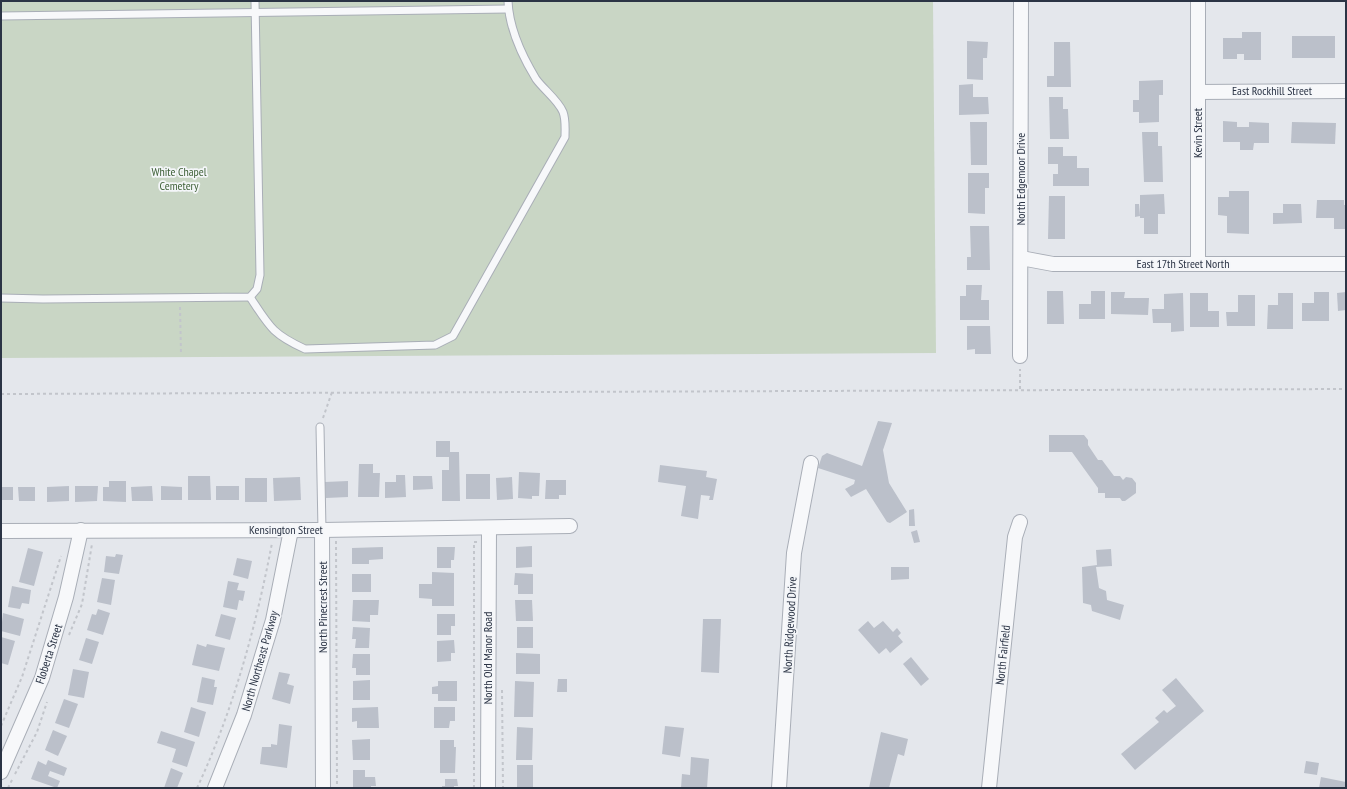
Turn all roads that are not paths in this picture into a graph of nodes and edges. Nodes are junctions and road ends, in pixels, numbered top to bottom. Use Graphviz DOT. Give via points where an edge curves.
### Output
graph roads {
  1 [pos="255,1"];
  2 [pos="508,1"];
  3 [pos="1021,1"];
  4 [pos="1198,1"];
  5 [pos="508,9"];
  6 [pos="256,13"];
  7 [pos="1,16"];
  8 [pos="1346,91"];
  9 [pos="1198,92"];
  10 [pos="1020,258"];
  11 [pos="1198,264"];
  12 [pos="1346,264"];
  13 [pos="250,297"];
  14 [pos="1,298"];
  15 [pos="1020,356"];
  16 [pos="320,427"];
  17 [pos="811,463"];
  18 [pos="1020,522"];
  19 [pos="570,526"];
  20 [pos="489,528"];
  21 [pos="81,530"];
  22 [pos="291,530"];
  23 [pos="322,530"];
  24 [pos="1,531"];
  25 [pos="1,772"];
  26 [pos="215,788"];
  27 [pos="323,788"];
  28 [pos="488,788"];
  29 [pos="779,788"];
  30 [pos="989,788"];
  1 -- 6 [label="lane"];
  2 -- 5 [label="lane"];
  3 -- 10 [label="street, North Edgemoor Drive"];
  4 -- 9 [label="street, Kevin Street"];
  5 -- 6 [label="lane"];
  5 -- 13 [label="lane" via="518,44 537,79 563,111 565,137 453,336 435,345 304,349 285,340 270,327"];
  6 -- 7 [label="lane"];
  6 -- 13 [label="lane" via="260,275 256,289"];
  8 -- 9 [label="street, East Rockhill Street"];
  9 -- 11 [label="street, Kevin Street"];
  10 -- 11 [label="street, East 17th Street North" via="1053,264"];
  10 -- 15 [label="street, North Edgemoor Drive"];
  11 -- 12 [label="street, East 17th Street North"];
  13 -- 14 [label="lane"];
  16 -- 23 [label="lane, North Pinecrest Street"];
  17 -- 29 [label="street, North Ridgewood Drive" via="794,553"];
  18 -- 30 [label="street, North Fairfield" via="1015,538"];
  19 -- 20 [label="street, Kensington Street"];
  20 -- 23 [label="street, Kensington Street"];
  20 -- 28 [label="street, North Old Manor Road"];
  21 -- 22 [label="street, Kensington Street"];
  21 -- 24 [label="street, Kensington Street"];
  21 -- 25 [label="street, Floberta Street" via="66,597 42,678"];
  22 -- 23 [label="street, Kensington Street"];
  22 -- 26 [label="street, North Northeast Parkway" via="273,620 244,715"];
  23 -- 27 [label="street, North Pinecrest Street"];
}
